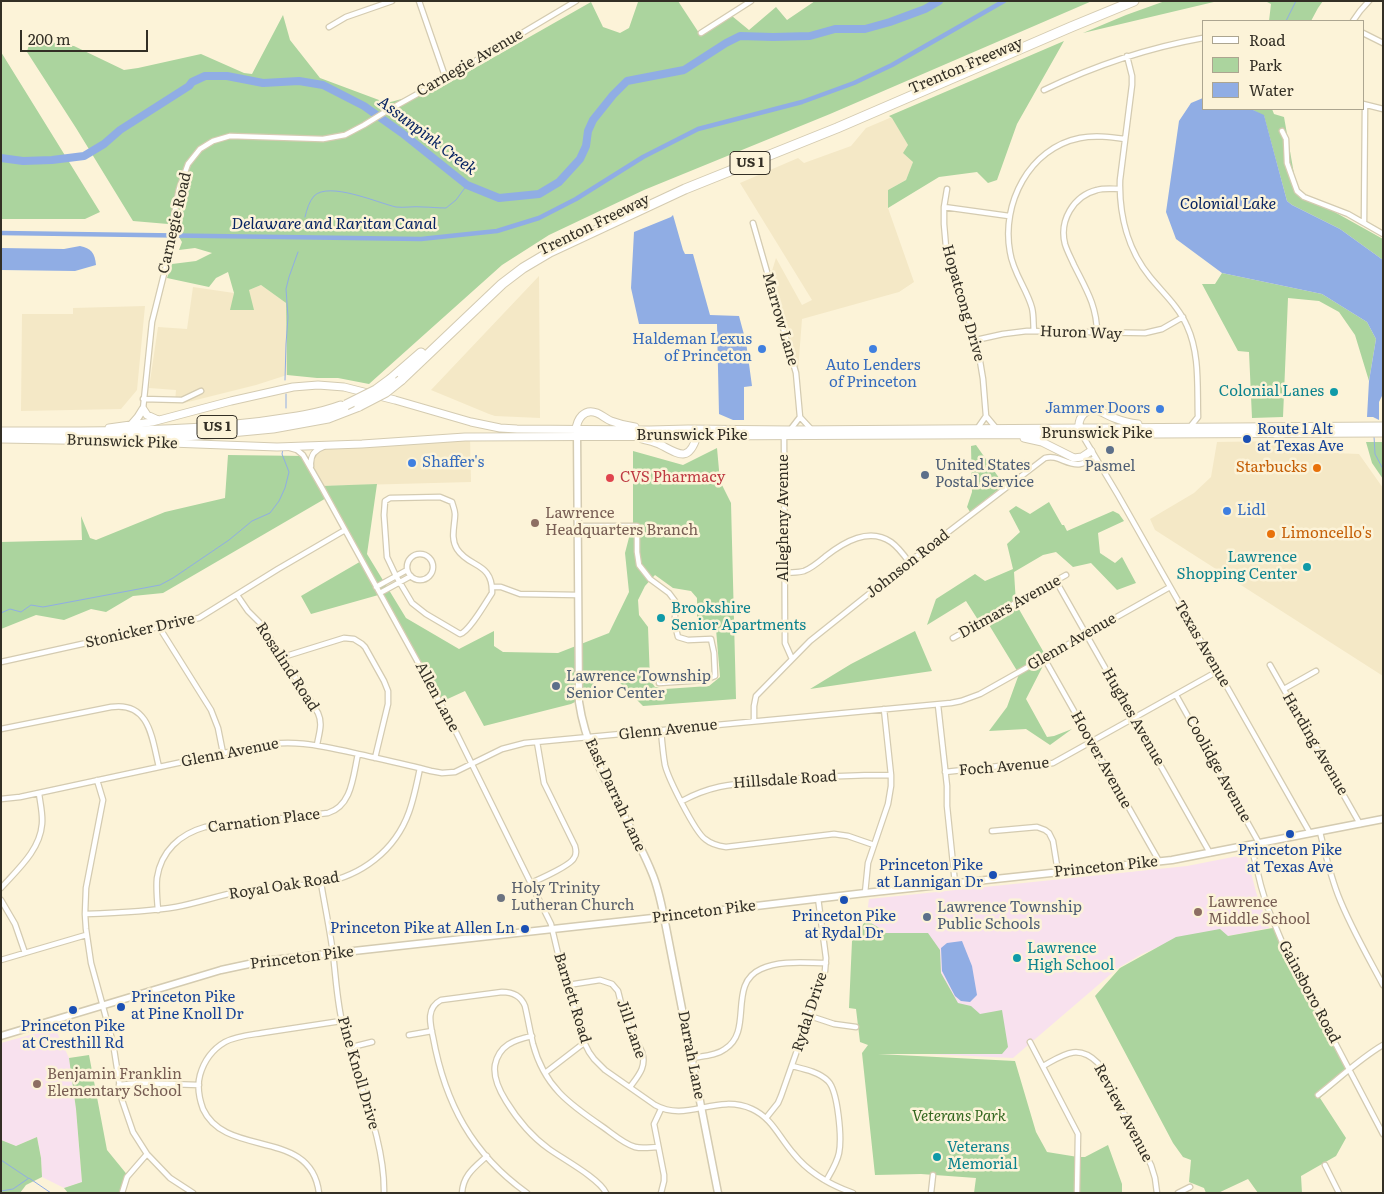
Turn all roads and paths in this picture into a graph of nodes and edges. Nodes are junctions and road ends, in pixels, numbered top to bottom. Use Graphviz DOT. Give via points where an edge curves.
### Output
graph roads {
  1 [pos="392,1"];
  2 [pos="418,1"];
  3 [pos="576,1"];
  4 [pos="751,1"];
  5 [pos="1119,1"];
  6 [pos="1134,1"];
  7 [pos="1369,1"];
  8 [pos="1354,20"];
  9 [pos="329,27"];
  10 [pos="701,33"];
  11 [pos="1364,34"];
  12 [pos="1202,38"];
  13 [pos="1383,43"];
  14 [pos="1127,56"];
  15 [pos="446,79"];
  16 [pos="1044,90"];
  17 [pos="1364,105"];
  18 [pos="1383,109"];
  19 [pos="364,126"];
  20 [pos="1282,131"];
  21 [pos="1125,139"];
  22 [pos="1120,188"];
  23 [pos="947,189"];
  24 [pos="944,207"];
  25 [pos="1009,216"];
  26 [pos="753,223"];
  27 [pos="1364,223"];
  28 [pos="1383,234"];
  29 [pos="1183,317"];
  30 [pos="1034,331"];
  31 [pos="1097,333"];
  32 [pos="976,340"];
  33 [pos="201,391"];
  34 [pos="143,399"];
  35 [pos="142,409"];
  36 [pos="986,416"];
  37 [pos="800,417"];
  38 [pos="1198,417"];
  39 [pos="159,420"];
  40 [pos="131,425"];
  41 [pos="1190,426"];
  42 [pos="1207,427"];
  43 [pos="1163,428"];
  44 [pos="977,429"];
  45 [pos="996,429"];
  46 [pos="1363,429"];
  47 [pos="650,430"];
  48 [pos="790,430"];
  49 [pos="812,430"];
  50 [pos="694,431"];
  51 [pos="1080,431"];
  52 [pos="1381,431"];
  53 [pos="1,432"];
  54 [pos="87,432"];
  55 [pos="577,434"];
  56 [pos="1004,435"];
  57 [pos="784,436"];
  58 [pos="622,437"];
  59 [pos="1,438"];
  60 [pos="115,440"];
  61 [pos="325,446"];
  62 [pos="288,447"];
  63 [pos="1093,454"];
  64 [pos="311,470"];
  65 [pos="578,526"];
  66 [pos="345,530"];
  67 [pos="910,562"];
  68 [pos="407,570"];
  69 [pos="784,573"];
  70 [pos="396,576"];
  71 [pos="411,576"];
  72 [pos="1066,576"];
  73 [pos="1056,581"];
  74 [pos="400,583"];
  75 [pos="376,587"];
  76 [pos="492,587"];
  77 [pos="1170,587"];
  78 [pos="380,593"];
  79 [pos="237,595"];
  80 [pos="578,595"];
  81 [pos="159,627"];
  82 [pos="1086,634"];
  83 [pos="953,638"];
  84 [pos="283,657"];
  85 [pos="1044,658"];
  86 [pos="792,659"];
  87 [pos="1,662"];
  88 [pos="1270,665"];
  89 [pos="1218,671"];
  90 [pos="1316,671"];
  91 [pos="659,683"];
  92 [pos="1284,689"];
  93 [pos="1176,695"];
  94 [pos="938,705"];
  95 [pos="884,710"];
  96 [pos="1134,719"];
  97 [pos="754,722"];
  98 [pos="1,729"];
  99 [pos="660,730"];
  100 [pos="587,738"];
  101 [pos="537,742"];
  102 [pos="1091,743"];
  103 [pos="317,745"];
  104 [pos="223,753"];
  105 [pos="358,754"];
  106 [pos="375,758"];
  107 [pos="472,765"];
  108 [pos="159,767"];
  109 [pos="420,768"];
  110 [pos="945,772"];
  111 [pos="891,775"];
  112 [pos="97,780"];
  113 [pos="39,793"];
  114 [pos="1,799"];
  115 [pos="682,801"];
  116 [pos="1383,819"];
  117 [pos="1360,824"];
  118 [pos="992,831"];
  119 [pos="1320,832"];
  120 [pos="1310,833"];
  121 [pos="1259,843"];
  122 [pos="874,845"];
  123 [pos="1251,845"];
  124 [pos="1210,853"];
  125 [pos="1159,861"];
  126 [pos="1058,872"];
  127 [pos="321,883"];
  128 [pos="531,883"];
  129 [pos="955,883"];
  130 [pos="1,888"];
  131 [pos="864,893"];
  132 [pos="818,898"];
  133 [pos="1,900"];
  134 [pos="158,910"];
  135 [pos="85,914"];
  136 [pos="664,917"];
  137 [pos="553,930"];
  138 [pos="86,935"];
  139 [pos="25,953"];
  140 [pos="333,954"];
  141 [pos="1,960"];
  142 [pos="826,963"];
  143 [pos="568,985"];
  144 [pos="1383,985"];
  145 [pos="103,1006"];
  146 [pos="810,1016"];
  147 [pos="341,1022"];
  148 [pos="856,1027"];
  149 [pos="432,1031"];
  150 [pos="409,1035"];
  151 [pos="1,1036"];
  152 [pos="532,1036"];
  153 [pos="372,1042"];
  154 [pos="584,1043"];
  155 [pos="1031,1044"];
  156 [pos="1383,1045"];
  157 [pos="348,1048"];
  158 [pos="692,1058"];
  159 [pos="792,1066"];
  160 [pos="1043,1066"];
  161 [pos="1350,1070"];
  162 [pos="545,1073"];
  163 [pos="119,1085"];
  164 [pos="199,1085"];
  165 [pos="630,1087"];
  166 [pos="1318,1095"];
  167 [pos="701,1107"];
  168 [pos="661,1109"];
  169 [pos="766,1118"];
  170 [pos="1383,1134"];
  171 [pos="658,1147"];
  172 [pos="147,1154"];
  173 [pos="486,1156"];
  174 [pos="1324,1165"];
  175 [pos="933,1175"];
  176 [pos="826,1181"];
  177 [pos="1190,1187"];
  178 [pos="122,1193"];
  179 [pos="193,1193"];
  180 [pos="319,1193"];
  181 [pos="384,1193"];
  182 [pos="462,1193"];
  183 [pos="527,1193"];
  184 [pos="606,1193"];
  185 [pos="661,1193"];
  186 [pos="718,1193"];
  187 [pos="853,1193"];
  188 [pos="931,1193"];
  189 [pos="1077,1193"];
  190 [pos="1157,1193"];
  191 [pos="1178,1193"];
  192 [pos="1339,1193"];
  1 -- 9 [label="street" via="346,17"];
  2 -- 15 [label="street"];
  3 -- 15 [label="street, Carnegie Avenue"];
  4 -- 10 [label="street"];
  5 -- 54 [label="highway, Trenton Freeway / US 1, bridge" via="690,181 548,247 499,279 391,379 346,405 305,416 216,427"];
  6 -- 60 [label="highway, Trenton Freeway / US 1, bridge" via="837,128 684,189 550,252 502,284 401,380 359,406 328,418 273,428"];
  7 -- 8 [label="street"];
  11 -- 13 [label="street"];
  12 -- 14 [label="street"];
  14 -- 16 [label="street"];
  14 -- 21 [label="street" via="1132,85"];
  15 -- 19 [label="street, Carnegie Avenue"];
  17 -- 18 [label="street"];
  17 -- 27 [label="street"];
  19 -- 34 [label="street, Carnegie Road" via="331,139 223,138 208,143 192,158 183,175 174,213 172,242 154,315"];
  20 -- 27 [label="street" via="1286,139 1287,163 1298,191"];
  21 -- 22 [label="street"];
  21 -- 25 [label="street" via="1088,136 1054,149 1024,178 1014,196"];
  22 -- 29 [label="street" via="1122,218 1134,253"];
  22 -- 31 [label="street" via="1084,195 1070,210 1064,228 1066,248 1093,303"];
  23 -- 24 [label="street, Hopatcong Drive"];
  24 -- 25 [label="street"];
  24 -- 32 [label="street, Hopatcong Drive" via="946,247"];
  25 -- 30 [label="street" via="1010,254 1032,306"];
  26 -- 37 [label="street, Marrow Lane" via="796,373"];
  27 -- 28 [label="street"];
  29 -- 31 [label="street, Huron Way" via="1162,329 1145,333"];
  29 -- 38 [label="street" via="1195,350"];
  30 -- 31 [label="street, Huron Way"];
  30 -- 32 [label="street, Huron Way"];
  32 -- 36 [label="street, Hopatcong Drive"];
  33 -- 34 [label="street" via="182,400"];
  34 -- 35 [label="street, Carnegie Road"];
  35 -- 39 [label="main road"];
  35 -- 40 [label="main road"];
  36 -- 44 [label="street"];
  36 -- 45 [label="street"];
  37 -- 48 [label="street"];
  37 -- 49 [label="street"];
  38 -- 41 [label="street"];
  38 -- 42 [label="street"];
  39 -- 40 [label="main road, Brunswick Pike"];
  39 -- 55 [label="main road, Brunswick Pike" via="293,387 318,384 352,389 483,425"];
  40 -- 54 [label="main road, Brunswick Pike"];
  41 -- 42 [label="main road, Brunswick Pike"];
  41 -- 43 [label="main road, Brunswick Pike"];
  42 -- 46 [label="main road, Brunswick Pike"];
  43 -- 51 [label="main road, Brunswick Pike"];
  43 -- 51 [label="main road" via="1122,421 1094,409 1084,413"];
  44 -- 45 [label="main road, Brunswick Pike"];
  44 -- 49 [label="main road, Brunswick Pike"];
  45 -- 51 [label="main road, Brunswick Pike"];
  46 -- 51 [label="main road, Brunswick Pike"];
  46 -- 52 [label="main road, Brunswick Pike"];
  47 -- 50 [label="main road, Brunswick Pike"];
  47 -- 55 [label="main road, Brunswick Pike"];
  47 -- 55 [label="main road" via="587,412 577,424"];
  48 -- 49 [label="main road, Brunswick Pike"];
  48 -- 50 [label="main road, Brunswick Pike"];
  50 -- 57 [label="main road, Brunswick Pike"];
  50 -- 58 [label="main road, Brunswick Pike"];
  50 -- 58 [label="main road" via="693,448 682,454 648,440"];
  51 -- 56 [label="main road, Brunswick Pike"];
  51 -- 63 [label="street, Texas Avenue"];
  53 -- 54 [label="highway, Brunswick Pike / US 1"];
  55 -- 58 [label="main road, Brunswick Pike"];
  55 -- 61 [label="main road, Brunswick Pike"];
  55 -- 65 [label="main road, East Darrah Lane"];
  56 -- 57 [label="main road, Brunswick Pike"];
  56 -- 63 [label="main road" via="1042,442 1074,458"];
  57 -- 69 [label="street, Allegheny Avenue"];
  59 -- 60 [label="highway, Brunswick Pike / US 1"];
  60 -- 62 [label="main road, Brunswick Pike"];
  61 -- 62 [label="main road, Brunswick Pike"];
  61 -- 64 [label="street" via="312,456"];
  62 -- 64 [label="street, Allen Lane" via="301,453"];
  63 -- 67 [label="street, Johnson Road" via="1080,464 1053,456 1045,458"];
  63 -- 77 [label="street, Texas Avenue"];
  64 -- 66 [label="street, Allen Lane"];
  65 -- 80 [label="main road, East Darrah Lane"];
  65 -- 91 [label="street" via="637,526 639,565 675,601 678,637 710,639 715,676 704,680"];
  66 -- 75 [label="street, Allen Lane"];
  66 -- 79 [label="street, Stonicker Drive"];
  67 -- 69 [label="street" via="890,541 863,537 841,545 808,569"];
  67 -- 86 [label="street, Johnson Road" via="810,640"];
  68 -- 70 [label="street"];
  68 -- 71 [label="street"];
  68 -- 71 [label="street" via="408,561 415,555 423,554 430,559 433,567 427,578 420,580"];
  69 -- 86 [label="street, Allegheny Avenue" via="785,643"];
  70 -- 74 [label="street"];
  70 -- 75 [label="street"];
  70 -- 76 [label="street" via="387,557 385,501 390,498 440,497 452,502 457,550 490,574"];
  71 -- 74 [label="street"];
  72 -- 73 [label="street, Ditmars Avenue"];
  73 -- 82 [label="street, Hughes Avenue"];
  73 -- 83 [label="street, Ditmars Avenue"];
  74 -- 76 [label="street" via="412,603 460,634 470,627 492,593"];
  74 -- 78 [label="street"];
  75 -- 78 [label="street, Allen Lane"];
  76 -- 80 [label="street" via="520,594"];
  77 -- 82 [label="street, Glenn Avenue"];
  77 -- 89 [label="street, Texas Avenue"];
  78 -- 107 [label="street, Allen Lane"];
  79 -- 81 [label="street, Stonicker Drive" via="199,618"];
  79 -- 84 [label="street, Rosalind Road"];
  80 -- 100 [label="main road, East Darrah Lane" via="580,702"];
  81 -- 87 [label="street, Stonicker Drive"];
  81 -- 104 [label="street" via="211,710"];
  82 -- 85 [label="street, Glenn Avenue"];
  82 -- 96 [label="street, Hughes Avenue"];
  84 -- 103 [label="street, Rosalind Road" via="320,717"];
  84 -- 106 [label="street" via="344,638 362,644 384,681 389,698"];
  85 -- 94 [label="street, Glenn Avenue" via="980,694"];
  85 -- 102 [label="street, Hoover Avenue"];
  86 -- 97 [label="street, Johnson Road" via="756,696"];
  88 -- 92 [label="street, Harding Avenue"];
  89 -- 93 [label="street, Foch Avenue"];
  89 -- 120 [label="street, Texas Avenue"];
  90 -- 92 [label="street"];
  92 -- 117 [label="street, Harding Avenue"];
  93 -- 96 [label="street, Foch Avenue"];
  93 -- 121 [label="street, Coolidge Avenue"];
  94 -- 95 [label="street, Glenn Avenue"];
  94 -- 110 [label="street"];
  95 -- 97 [label="street, Glenn Avenue"];
  95 -- 111 [label="street"];
  96 -- 102 [label="street, Foch Avenue"];
  96 -- 124 [label="street, Hughes Avenue"];
  97 -- 99 [label="street, Glenn Avenue"];
  98 -- 108 [label="street" via="111,707 130,707 147,722"];
  99 -- 100 [label="street, Glenn Avenue"];
  99 -- 115 [label="street" via="666,767"];
  100 -- 101 [label="street, Glenn Avenue"];
  100 -- 136 [label="main road, East Darrah Lane" via="650,868"];
  101 -- 107 [label="street, Glenn Avenue" via="512,745"];
  101 -- 128 [label="street" via="544,783 576,853 570,863"];
  102 -- 110 [label="street, Foch Avenue" via="1048,764"];
  102 -- 125 [label="street, Hoover Avenue"];
  103 -- 104 [label="street, Glenn Avenue" via="262,744"];
  103 -- 105 [label="street, Glenn Avenue"];
  104 -- 108 [label="street, Glenn Avenue"];
  105 -- 106 [label="street, Glenn Avenue"];
  105 -- 134 [label="street, Carnation Place" via="348,796 334,812 205,827 180,838 164,857 158,871"];
  106 -- 109 [label="street, Glenn Avenue"];
  107 -- 109 [label="street, Glenn Avenue" via="448,773"];
  107 -- 128 [label="street, Allen Lane"];
  108 -- 112 [label="street, Glenn Avenue"];
  109 -- 127 [label="street, Royal Oak Road" via="405,822 388,848 362,869"];
  110 -- 129 [label="street"];
  111 -- 115 [label="street, Hillsdale Road" via="817,776 724,785"];
  111 -- 122 [label="street" via="888,804"];
  112 -- 113 [label="street, Glenn Avenue"];
  112 -- 135 [label="street" via="103,806 88,877"];
  113 -- 114 [label="street, Glenn Avenue"];
  113 -- 130 [label="street" via="42,817 38,840 31,854"];
  115 -- 122 [label="street" via="700,834 720,846 834,834"];
  116 -- 117 [label="main road, Princeton Pike"];
  117 -- 119 [label="main road, Princeton Pike"];
  118 -- 126 [label="street" via="1037,827 1046,830 1054,841"];
  119 -- 120 [label="main road, Princeton Pike"];
  119 -- 144 [label="street" via="1338,897"];
  120 -- 121 [label="main road, Princeton Pike"];
  121 -- 123 [label="main road, Princeton Pike"];
  122 -- 131 [label="street" via="867,866"];
  123 -- 124 [label="main road, Princeton Pike"];
  123 -- 161 [label="street, Gainsboro Road" via="1276,927"];
  124 -- 125 [label="main road, Princeton Pike"];
  125 -- 126 [label="main road, Princeton Pike"];
  126 -- 129 [label="main road, Princeton Pike"];
  127 -- 134 [label="street, Royal Oak Road" via="258,888"];
  127 -- 140 [label="street, Pine Knoll Drive"];
  128 -- 137 [label="street, Allen Lane"];
  129 -- 131 [label="main road, Princeton Pike"];
  131 -- 132 [label="main road, Princeton Pike"];
  132 -- 136 [label="main road, Princeton Pike"];
  132 -- 142 [label="street, Rydal Drive"];
  133 -- 139 [label="street" via="15,924"];
  134 -- 135 [label="street, Royal Oak Road"];
  135 -- 138 [label="street"];
  136 -- 137 [label="main road, Princeton Pike"];
  136 -- 158 [label="main road, Darrah Lane"];
  137 -- 140 [label="main road, Princeton Pike"];
  137 -- 143 [label="street, Barnett Road"];
  138 -- 139 [label="street"];
  138 -- 145 [label="street"];
  139 -- 141 [label="street"];
  140 -- 145 [label="main road, Princeton Pike" via="221,970"];
  140 -- 147 [label="street, Pine Knoll Drive"];
  142 -- 146 [label="street, Rydal Drive"];
  142 -- 158 [label="street" via="777,964 755,972 743,990 734,1041 722,1052"];
  143 -- 154 [label="street, Barnett Road"];
  143 -- 165 [label="street, Jill Lane" via="604,981 618,991 624,1015 644,1058 642,1071"];
  145 -- 151 [label="main road, Princeton Pike"];
  145 -- 163 [label="street"];
  146 -- 148 [label="street"];
  146 -- 159 [label="street, Rydal Drive"];
  147 -- 157 [label="street, Pine Knoll Drive"];
  147 -- 164 [label="street" via="239,1037 226,1042 208,1057"];
  149 -- 150 [label="street"];
  149 -- 152 [label="street" via="430,1016 437,1002 502,992 513,994 526,1006"];
  149 -- 173 [label="street" via="450,1098 466,1129"];
  152 -- 162 [label="street"];
  152 -- 184 [label="street" via="512,1042 500,1052 495,1066 497,1084 529,1131 600,1184"];
  153 -- 157 [label="street"];
  154 -- 162 [label="street"];
  154 -- 165 [label="street, Barnett Road" via="599,1065"];
  155 -- 160 [label="street"];
  156 -- 161 [label="street" via="1352,1065"];
  157 -- 181 [label="street, Pine Knoll Drive" via="375,1135"];
  158 -- 167 [label="main road, Darrah Lane"];
  159 -- 169 [label="street, Rydal Drive" via="781,1096"];
  159 -- 176 [label="street" via="823,1077 836,1096 840,1146"];
  160 -- 189 [label="street" via="1078,1134"];
  160 -- 190 [label="street, Review Avenue" via="1074,1052 1084,1053 1098,1063 1151,1165"];
  161 -- 166 [label="street"];
  161 -- 170 [label="street, Gainsboro Road"];
  162 -- 171 [label="street" via="575,1108 629,1145"];
  163 -- 164 [label="street"];
  163 -- 172 [label="street" via="128,1121"];
  164 -- 180 [label="street" via="204,1111 218,1128 301,1158 311,1170"];
  165 -- 168 [label="street, Barnett Road"];
  167 -- 168 [label="street" via="676,1112"];
  167 -- 169 [label="street" via="737,1104"];
  167 -- 186 [label="main road, Darrah Lane"];
  168 -- 171 [label="street" via="654,1124"];
  169 -- 176 [label="street" via="800,1161"];
  171 -- 185 [label="street" via="664,1175"];
  172 -- 178 [label="street" via="127,1177"];
  172 -- 179 [label="street" via="170,1178"];
  173 -- 182 [label="street" via="467,1176"];
  173 -- 183 [label="street"];
  174 -- 192 [label="street"];
  175 -- 188 [label="street"];
  176 -- 187 [label="street"];
  177 -- 191 [label="street"];
}
